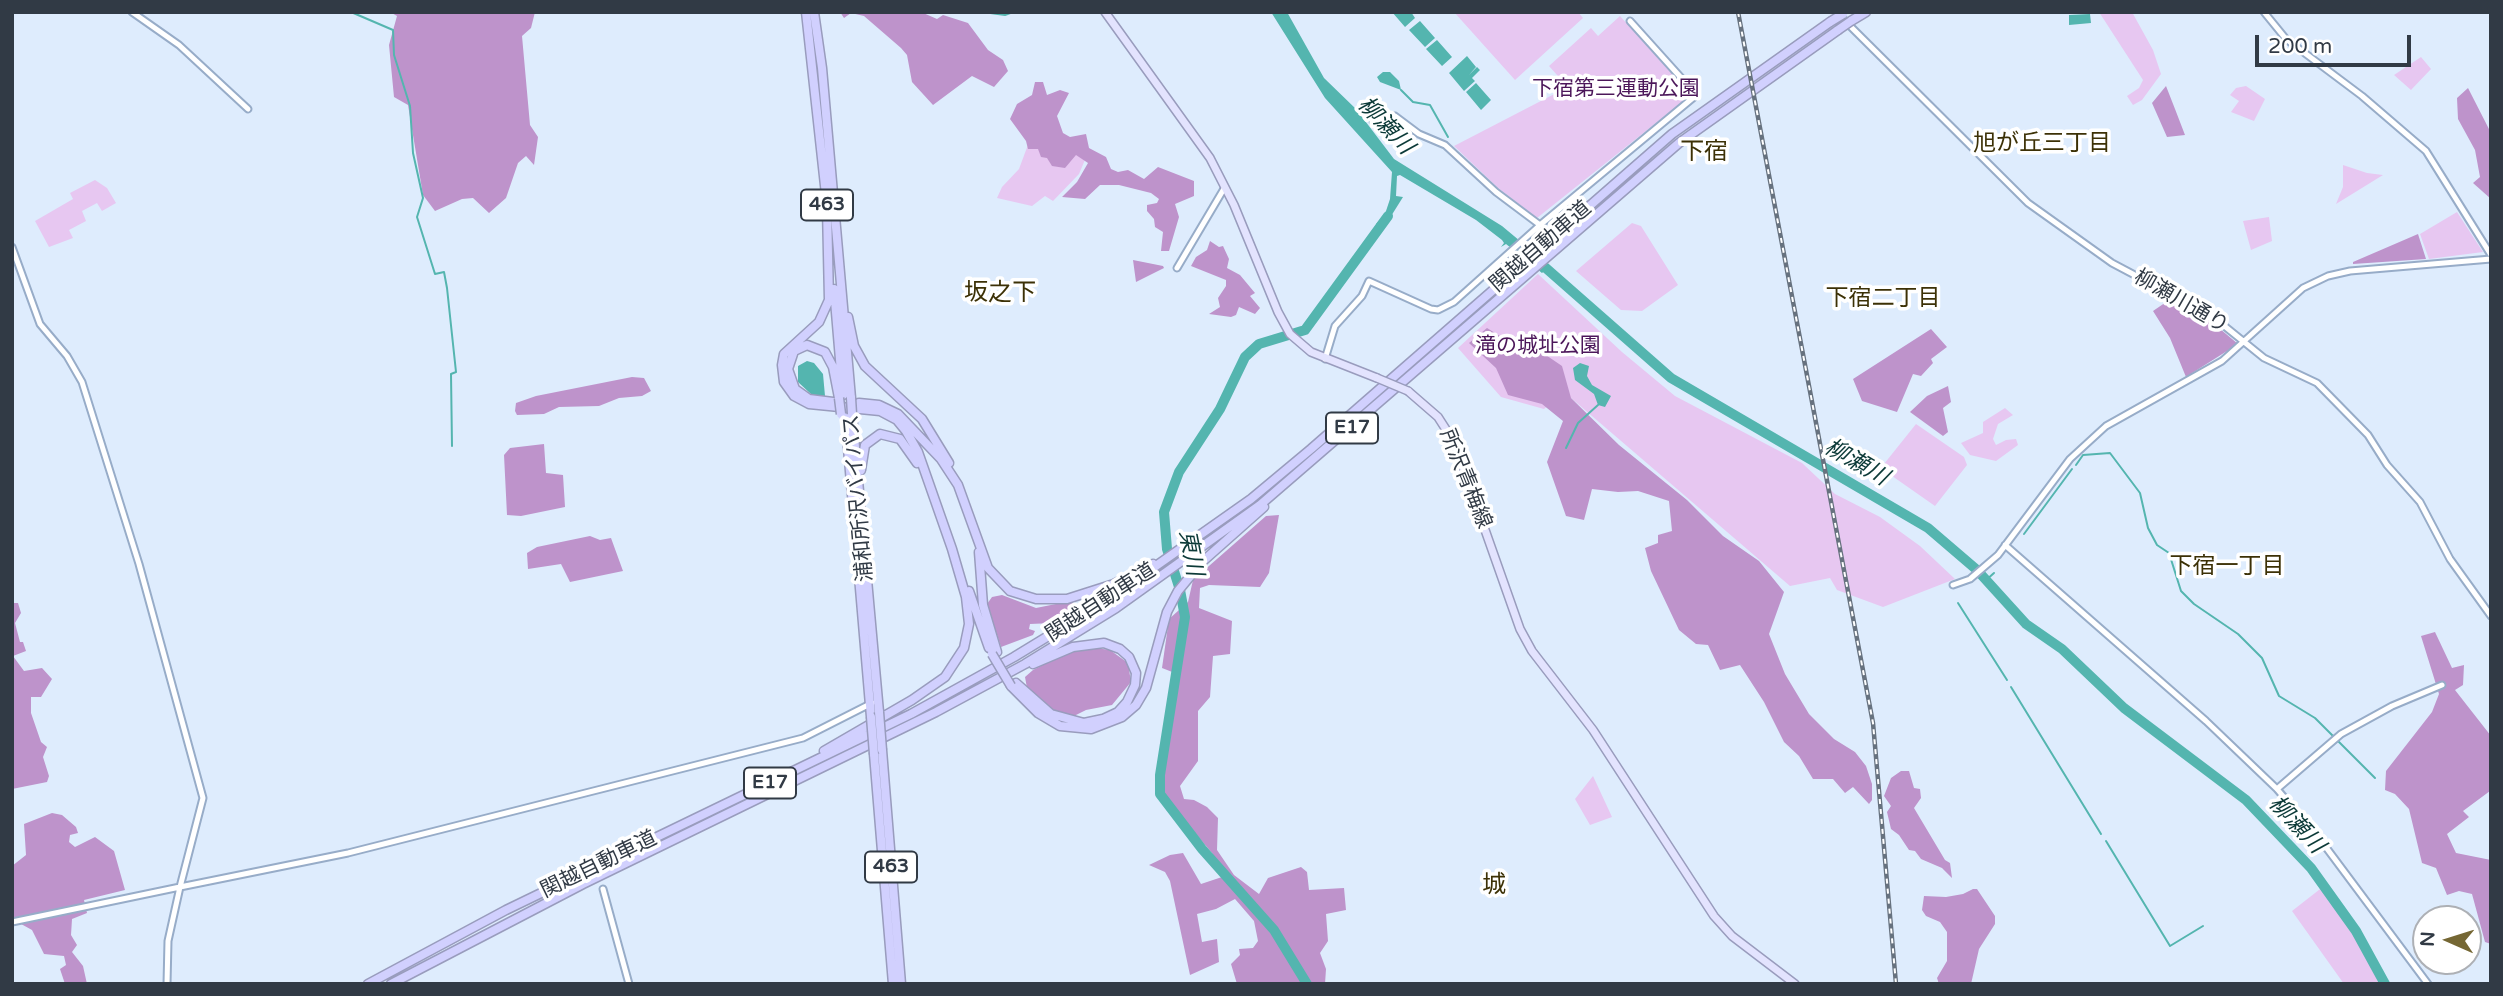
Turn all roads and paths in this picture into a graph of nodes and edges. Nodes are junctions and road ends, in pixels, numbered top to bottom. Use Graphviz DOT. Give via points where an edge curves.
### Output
graph roads {
  1 [pos="132,12"];
  2 [pos="806,12"];
  3 [pos="814,12"];
  4 [pos="1105,12"];
  5 [pos="1866,12"];
  6 [pos="2264,12"];
  7 [pos="1842,13"];
  8 [pos="1630,21"];
  9 [pos="248,109"];
  10 [pos="1373,121"];
  11 [pos="1225,187"];
  12 [pos="827,208"];
  13 [pos="1540,225"];
  14 [pos="12,247"];
  15 [pos="838,248"];
  16 [pos="2491,257"];
  17 [pos="1177,268"];
  18 [pos="2244,342"];
  19 [pos="1325,359"];
  20 [pos="844,398"];
  21 [pos="846,413"];
  22 [pos="1304,468"];
  23 [pos="924,474"];
  24 [pos="958,485"];
  25 [pos="860,511"];
  26 [pos="975,532"];
  27 [pos="2005,545"];
  28 [pos="952,549"];
  29 [pos="1160,562"];
  30 [pos="1953,585"];
  31 [pos="2491,616"];
  32 [pos="994,653"];
  33 [pos="1013,684"];
  34 [pos="2442,685"];
  35 [pos="874,702"];
  36 [pos="936,712"];
  37 [pos="878,752"];
  38 [pos="767,784"];
  39 [pos="2277,789"];
  40 [pos="180,887"];
  41 [pos="603,889"];
  42 [pos="12,922"];
  43 [pos="167,984"];
  44 [pos="368,984"];
  45 [pos="391,984"];
  46 [pos="629,984"];
  47 [pos="893,984"];
  48 [pos="901,984"];
  49 [pos="1796,984"];
  50 [pos="2428,984"];
  1 -- 9 [label="street" via="180,46"];
  2 -- 12 [label="highway, 浦和所沢バイパス / 463"];
  3 -- 15 [label="highway, 浦和所沢バイパス / 463"];
  4 -- 11 [label="main road, 所沢青梅線" via="1189,127"];
  5 -- 22 [label="highway, 関越自動車道 / E17, bridge" via="1716,114 1579,226"];
  6 -- 16 [label="street" via="2286,39 2424,148"];
  7 -- 18 [label="street, 柳瀬川通り" via="2014,193 2112,262 2212,317"];
  7 -- 29 [label="highway, 関越自動車道 / E17, bridge" via="1672,134 1251,499"];
  8 -- 13 [label="street" via="1694,97"];
  10 -- 13 [label="street" via="1393,115 1419,134 1448,146 1496,192"];
  11 -- 17 [label="street"];
  11 -- 19 [label="main road, 所沢青梅線" via="1286,327 1299,343"];
  12 -- 20 [label="highway, 浦和所沢バイパス / 463"];
  12 -- 23 [label="highway" via="829,300 819,322 784,354 784,382 794,396 809,404 867,408 892,417 910,437"];
  13 -- 19 [label="street" via="1454,302 1438,310 1369,281 1360,299 1335,326"];
  14 -- 40 [label="street" via="40,324 68,356 82,382 199,775 203,797"];
  15 -- 20 [label="highway, 浦和所沢バイパス / 463"];
  15 -- 24 [label="highway" via="857,354 928,427"];
  16 -- 18 [label="street" via="2328,276 2291,297"];
  18 -- 27 [label="street" via="2208,369 2106,426 2070,459"];
  18 -- 31 [label="street, 柳瀬川通り" via="2271,362 2318,383 2368,435 2420,502 2451,559"];
  19 -- 49 [label="main road, 所沢青梅線, bridge" via="1408,391 1438,417 1454,442 1520,629 1532,651 1593,730 1714,916 1732,936"];
  20 -- 21 [label="highway, 浦和所沢バイパス / 463, bridge"];
  20 -- 24 [label="highway" via="825,352 807,345 794,351 788,369 799,392 815,401 872,404 891,410 923,437"];
  21 -- 25 [label="highway, 浦和所沢バイパス / 463"];
  21 -- 35 [label="highway, 浦和所沢バイパス / 463"];
  22 -- 33 [label="highway" via="1191,574 1172,601 1146,688 1136,705 1115,722 1084,730 1060,726 1038,713"];
  22 -- 36 [label="highway, 関越自動車道 / E17" via="1164,575 1068,638"];
  23 -- 25 [label="highway" via="900,439 875,435 863,450"];
  23 -- 28 [label="highway"];
  24 -- 26 [label="highway"];
  25 -- 35 [label="highway, 浦和所沢バイパス / 463"];
  26 -- 29 [label="highway" via="996,579 1016,594 1036,599 1093,592"];
  26 -- 32 [label="highway"];
  27 -- 30 [label="street" via="1970,579"];
  27 -- 39 [label="street" via="2221,734"];
  28 -- 32 [label="highway"];
  28 -- 38 [label="highway" via="969,624 964,648 951,670 920,696"];
  29 -- 38 [label="highway, 関越自動車道 / E17" via="1063,628 964,686"];
  32 -- 33 [label="highway"];
  33 -- 36 [label="highway" via="1051,714 1084,723 1108,718 1122,708 1133,691 1136,673 1120,649 1104,643 1081,644"];
  34 -- 39 [label="street" via="2385,709 2338,736"];
  35 -- 37 [label="highway, 浦和所沢バイパス / 463, bridge"];
  35 -- 40 [label="street" via="803,738 348,853"];
  36 -- 45 [label="highway, 関越自動車道 / E17" via="583,884"];
  37 -- 47 [label="highway, 浦和所沢バイパス / 463"];
  37 -- 48 [label="highway, 浦和所沢バイパス / 463"];
  38 -- 44 [label="highway, 関越自動車道 / E17" via="506,910"];
  39 -- 50 [label="street"];
  40 -- 42 [label="street"];
  40 -- 43 [label="street" via="168,941"];
  41 -- 46 [label="street"];
}
